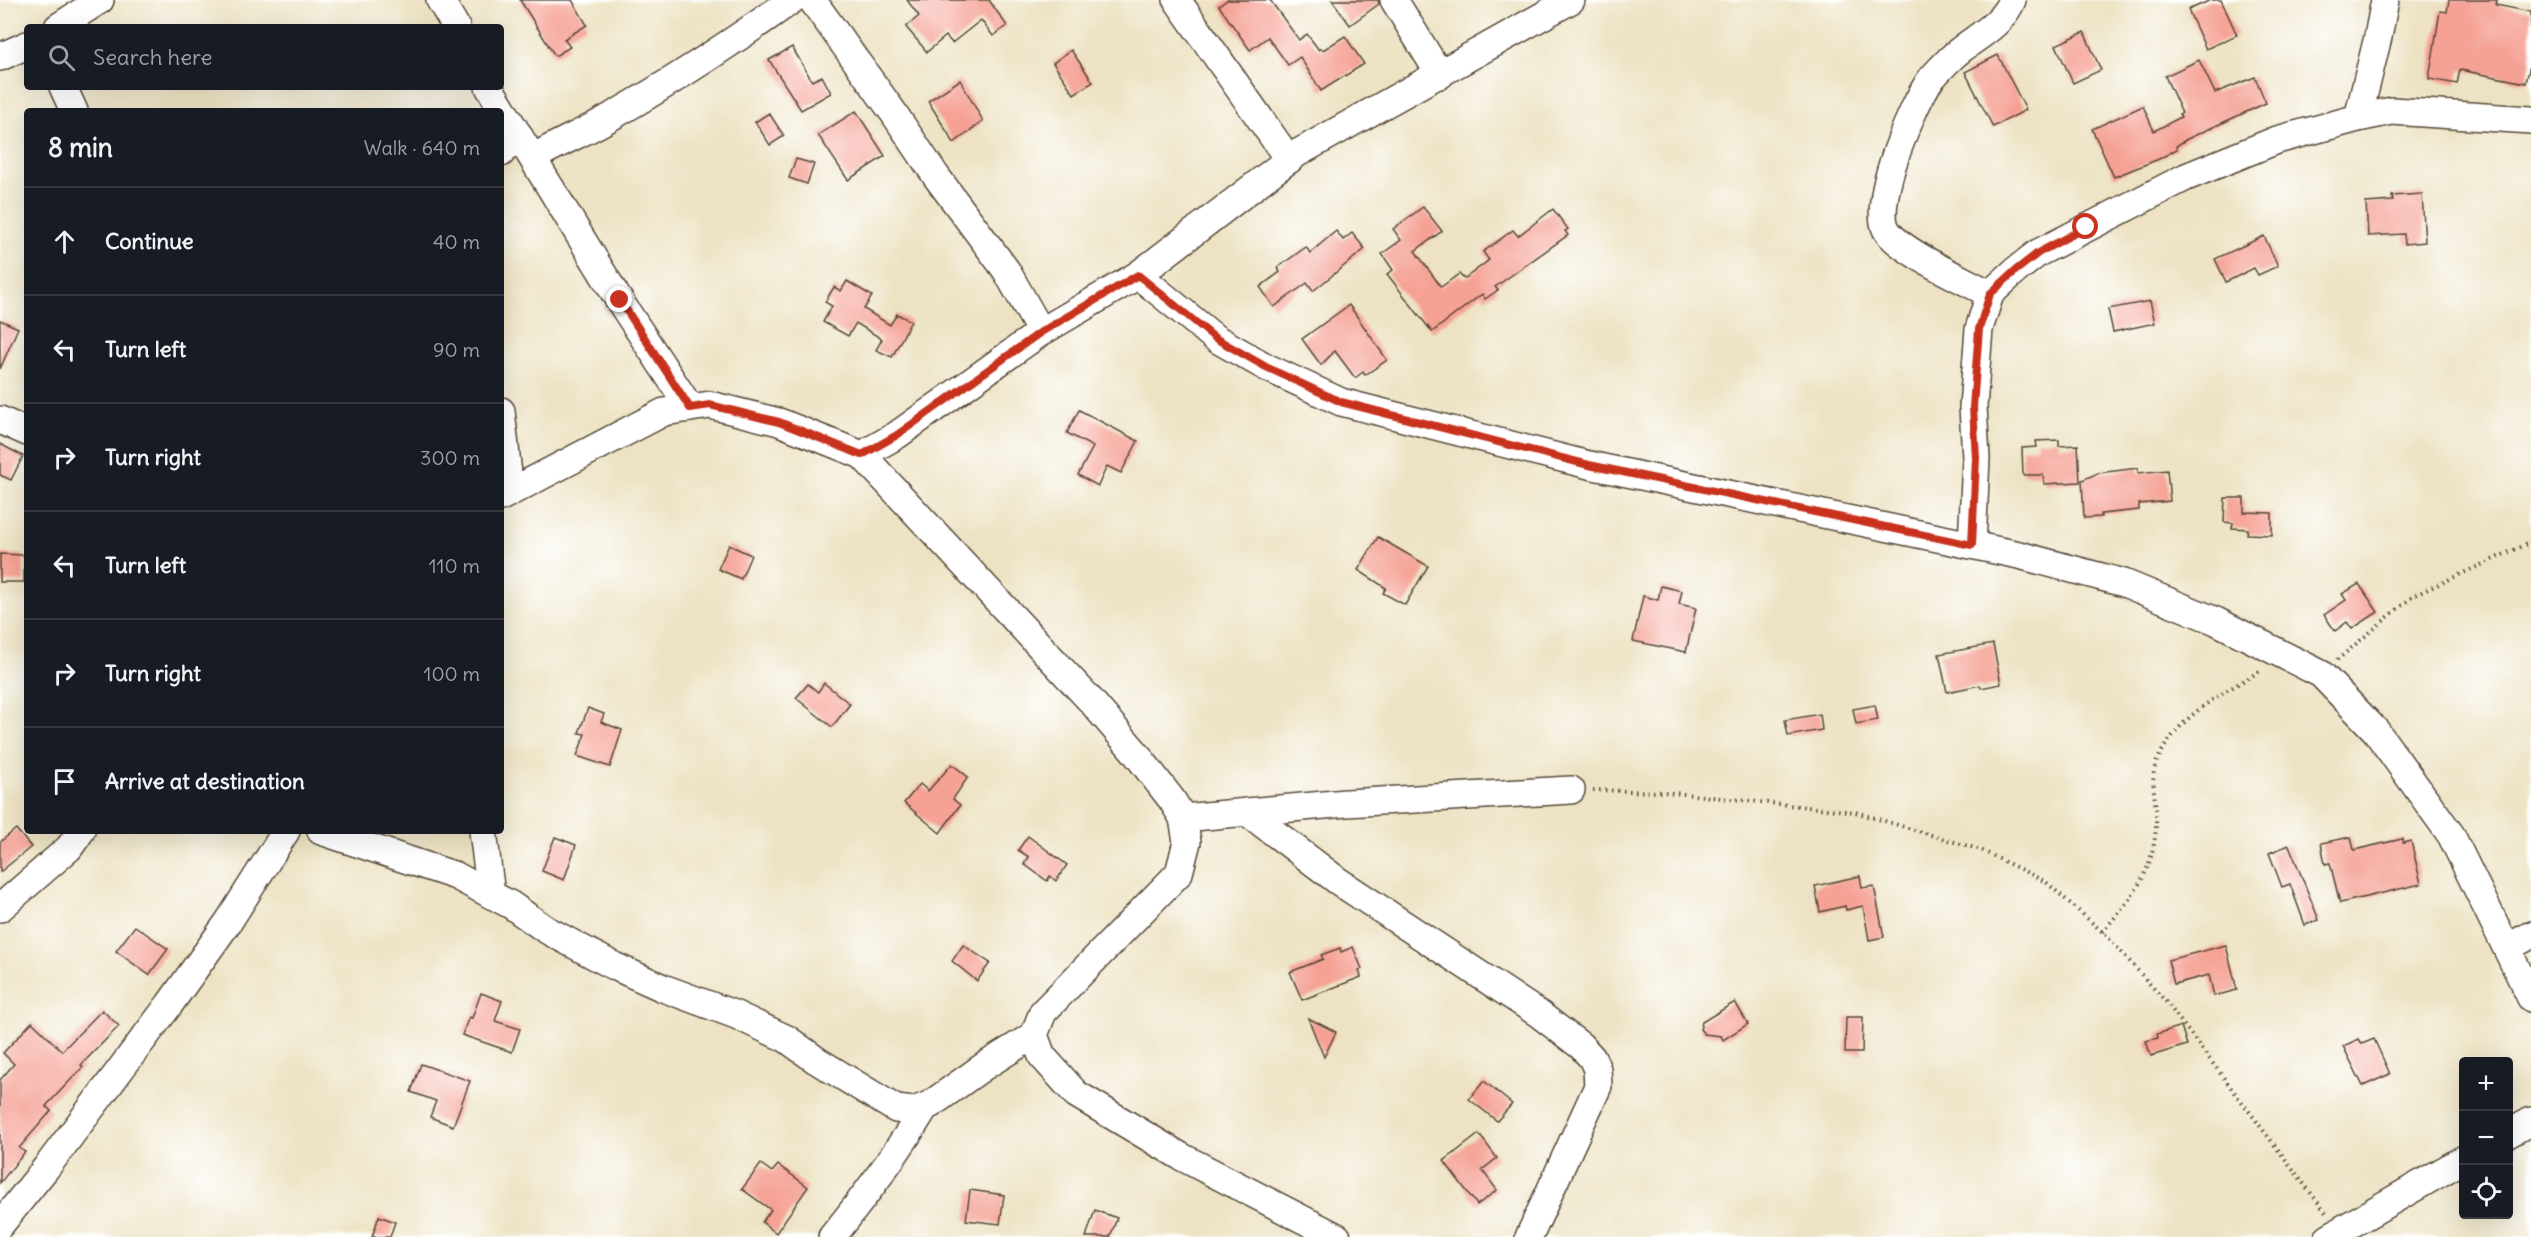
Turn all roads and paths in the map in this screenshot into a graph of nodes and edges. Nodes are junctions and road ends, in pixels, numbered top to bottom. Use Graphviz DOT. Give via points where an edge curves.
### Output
graph roads {
  1 [pos="100,0"];
  2 [pos="440,0"];
  3 [pos="792,0"];
  4 [pos="812,0"];
  5 [pos="1178,0"];
  6 [pos="1394,0"];
  7 [pos="1571,0"];
  8 [pos="2012,0"];
  9 [pos="2385,0"];
  10 [pos="63,24"];
  11 [pos="454,24"];
  12 [pos="24,46"];
  13 [pos="0,57"];
  14 [pos="1440,75"];
  15 [pos="64,90"];
  16 [pos="490,90"];
  17 [pos="73,108"];
  18 [pos="497,108"];
  19 [pos="2358,118"];
  20 [pos="2531,120"];
  21 [pos="504,127"];
  22 [pos="510,143"];
  23 [pos="533,158"];
  24 [pos="1289,160"];
  25 [pos="1138,275"];
  26 [pos="1990,294"];
  27 [pos="1041,332"];
  28 [pos="690,408"];
  29 [pos="0,420"];
  30 [pos="24,431"];
  31 [pos="862,455"];
  32 [pos="504,461"];
  33 [pos="506,495"];
  34 [pos="2531,542"];
  35 [pos="1972,545"];
  36 [pos="2286,656"];
  37 [pos="2321,674"];
  38 [pos="1571,790"];
  39 [pos="1247,813"];
  40 [pos="1183,818"];
  41 [pos="79,834"];
  42 [pos="284,834"];
  43 [pos="330,834"];
  44 [pos="483,834"];
  45 [pos="491,895"];
  46 [pos="0,908"];
  47 [pos="2102,932"];
  48 [pos="2531,935"];
  49 [pos="2507,948"];
  50 [pos="2531,998"];
  51 [pos="1034,1035"];
  52 [pos="925,1107"];
  53 [pos="2531,1121"];
  54 [pos="2513,1131"];
  55 [pos="2459,1161"];
  56 [pos="0,1225"];
  57 [pos="1300,1227"];
  58 [pos="2334,1233"];
  59 [pos="832,1237"];
  60 [pos="1337,1237"];
  61 [pos="1530,1237"];
  1 -- 10 [label="street"];
  2 -- 11 [label="street"];
  3 -- 23 [label="street" via="738,39 622,111"];
  4 -- 27 [label="street" via="1006,270"];
  5 -- 24 [label="street"];
  6 -- 14 [label="street"];
  7 -- 14 [label="street"];
  8 -- 26 [label="street" via="1989,30 1959,50 1932,78 1912,114 1888,178 1883,206 1886,229 1906,249"];
  9 -- 19 [label="street"];
  12 -- 13 [label="street"];
  14 -- 24 [label="street"];
  15 -- 17 [label="street"];
  16 -- 18 [label="street"];
  19 -- 20 [label="street" via="2392,111"];
  19 -- 26 [label="street" via="2277,140 2186,177 2038,253"];
  21 -- 22 [label="street"];
  22 -- 23 [label="street"];
  23 -- 28 [label="street"];
  24 -- 25 [label="street"];
  25 -- 27 [label="street"];
  25 -- 35 [label="street" via="1215,338 1341,402 1589,465"];
  26 -- 35 [label="street" via="1979,329 1973,407 1976,458"];
  27 -- 31 [label="street" via="897,435"];
  28 -- 31 [label="street" via="710,405 779,422"];
  28 -- 33 [label="street" via="664,412"];
  29 -- 30 [label="street"];
  31 -- 40 [label="street" via="1092,702"];
  32 -- 33 [label="street"];
  34 -- 37 [label="path" via="2413,597"];
  35 -- 36 [label="street" via="2124,583 2216,621"];
  36 -- 37 [label="street"];
  36 -- 47 [label="path" via="2186,718 2166,745 2156,763 2153,784 2157,832 2146,874 2129,902"];
  37 -- 49 [label="street" via="2376,731 2451,835"];
  38 -- 39 [label="street" via="1447,795"];
  38 -- 47 [label="path" via="1664,792 1855,812 1990,855 2046,882"];
  39 -- 40 [label="street"];
  39 -- 61 [label="street" via="1338,881 1539,1014 1592,1058 1598,1086"];
  40 -- 51 [label="street" via="1187,842 1179,873 1043,1012"];
  41 -- 46 [label="street" via="69,848"];
  42 -- 56 [label="street" via="169,1005"];
  43 -- 45 [label="street" via="456,876"];
  44 -- 45 [label="street"];
  45 -- 52 [label="street" via="614,966 788,1039 896,1109 914,1111"];
  47 -- 58 [label="path" via="2167,1003"];
  48 -- 49 [label="street"];
  49 -- 50 [label="street"];
  51 -- 52 [label="street"];
  51 -- 57 [label="street" via="1042,1056 1076,1094"];
  52 -- 59 [label="street" via="873,1186"];
  53 -- 54 [label="street"];
  55 -- 58 [label="street"];
  57 -- 60 [label="street"];
}
